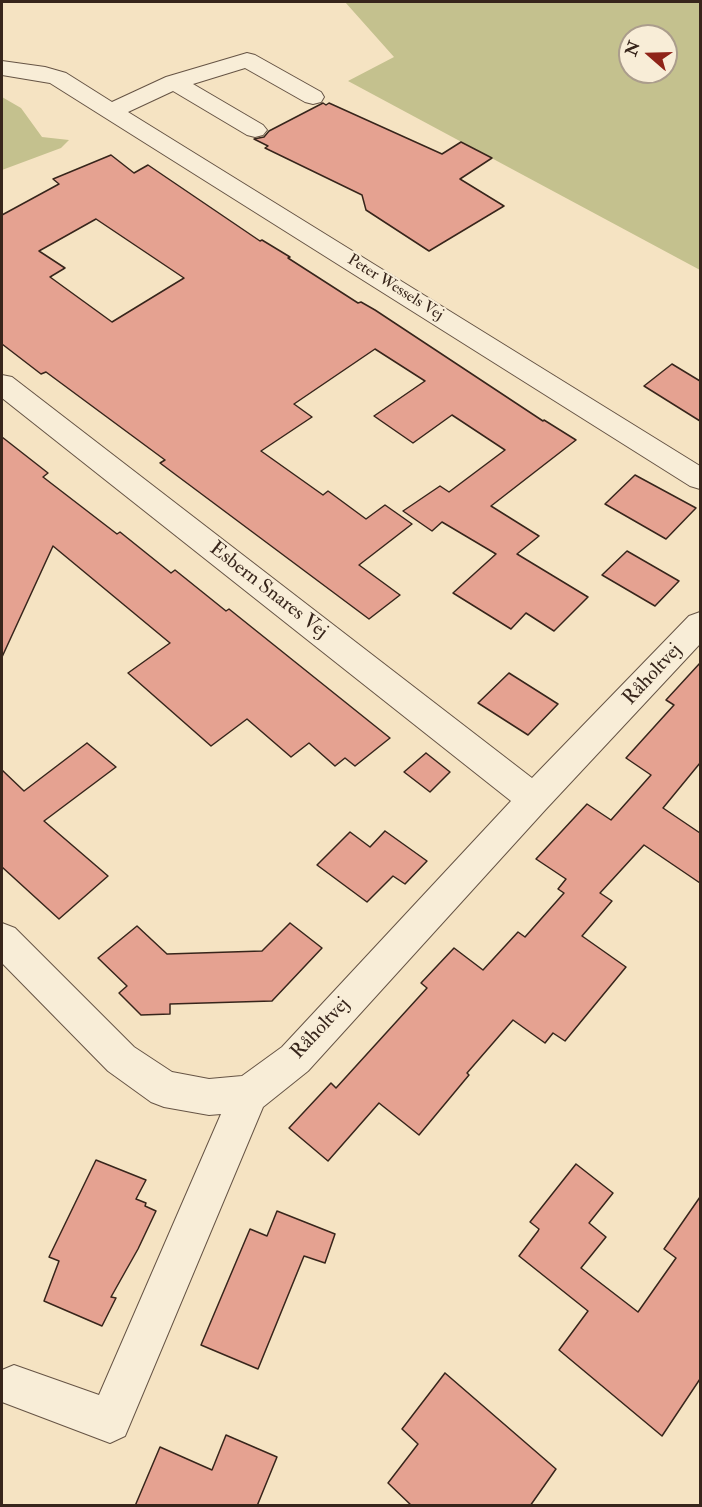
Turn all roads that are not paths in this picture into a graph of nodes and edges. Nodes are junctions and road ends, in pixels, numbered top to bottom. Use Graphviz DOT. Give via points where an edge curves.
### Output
graph roads {
  1 [pos="2,68"];
  2 [pos="174,82"];
  3 [pos="313,97"];
  4 [pos="111,111"];
  5 [pos="255,130"];
  6 [pos="2,384"];
  7 [pos="700,478"];
  8 [pos="700,624"];
  9 [pos="534,799"];
  10 [pos="2,939"];
  11 [pos="249,1094"];
  12 [pos="14,1386"];
  1 -- 4 [label="street, Peter Wessels Vej" via="58,78"];
  2 -- 3 [label="street" via="247,60"];
  2 -- 4 [label="street"];
  2 -- 5 [label="street"];
  4 -- 7 [label="street, Peter Wessels Vej"];
  6 -- 9 [label="street, Esbern Snares Vej"];
  8 -- 9 [label="street, Råholtvej"];
  9 -- 11 [label="street, Råholtvej" via="295,1059"];
  10 -- 11 [label="street" via="122,1059 164,1089 209,1097"];
  11 -- 12 [label="street, Råholtvej" via="110,1421"];
}
